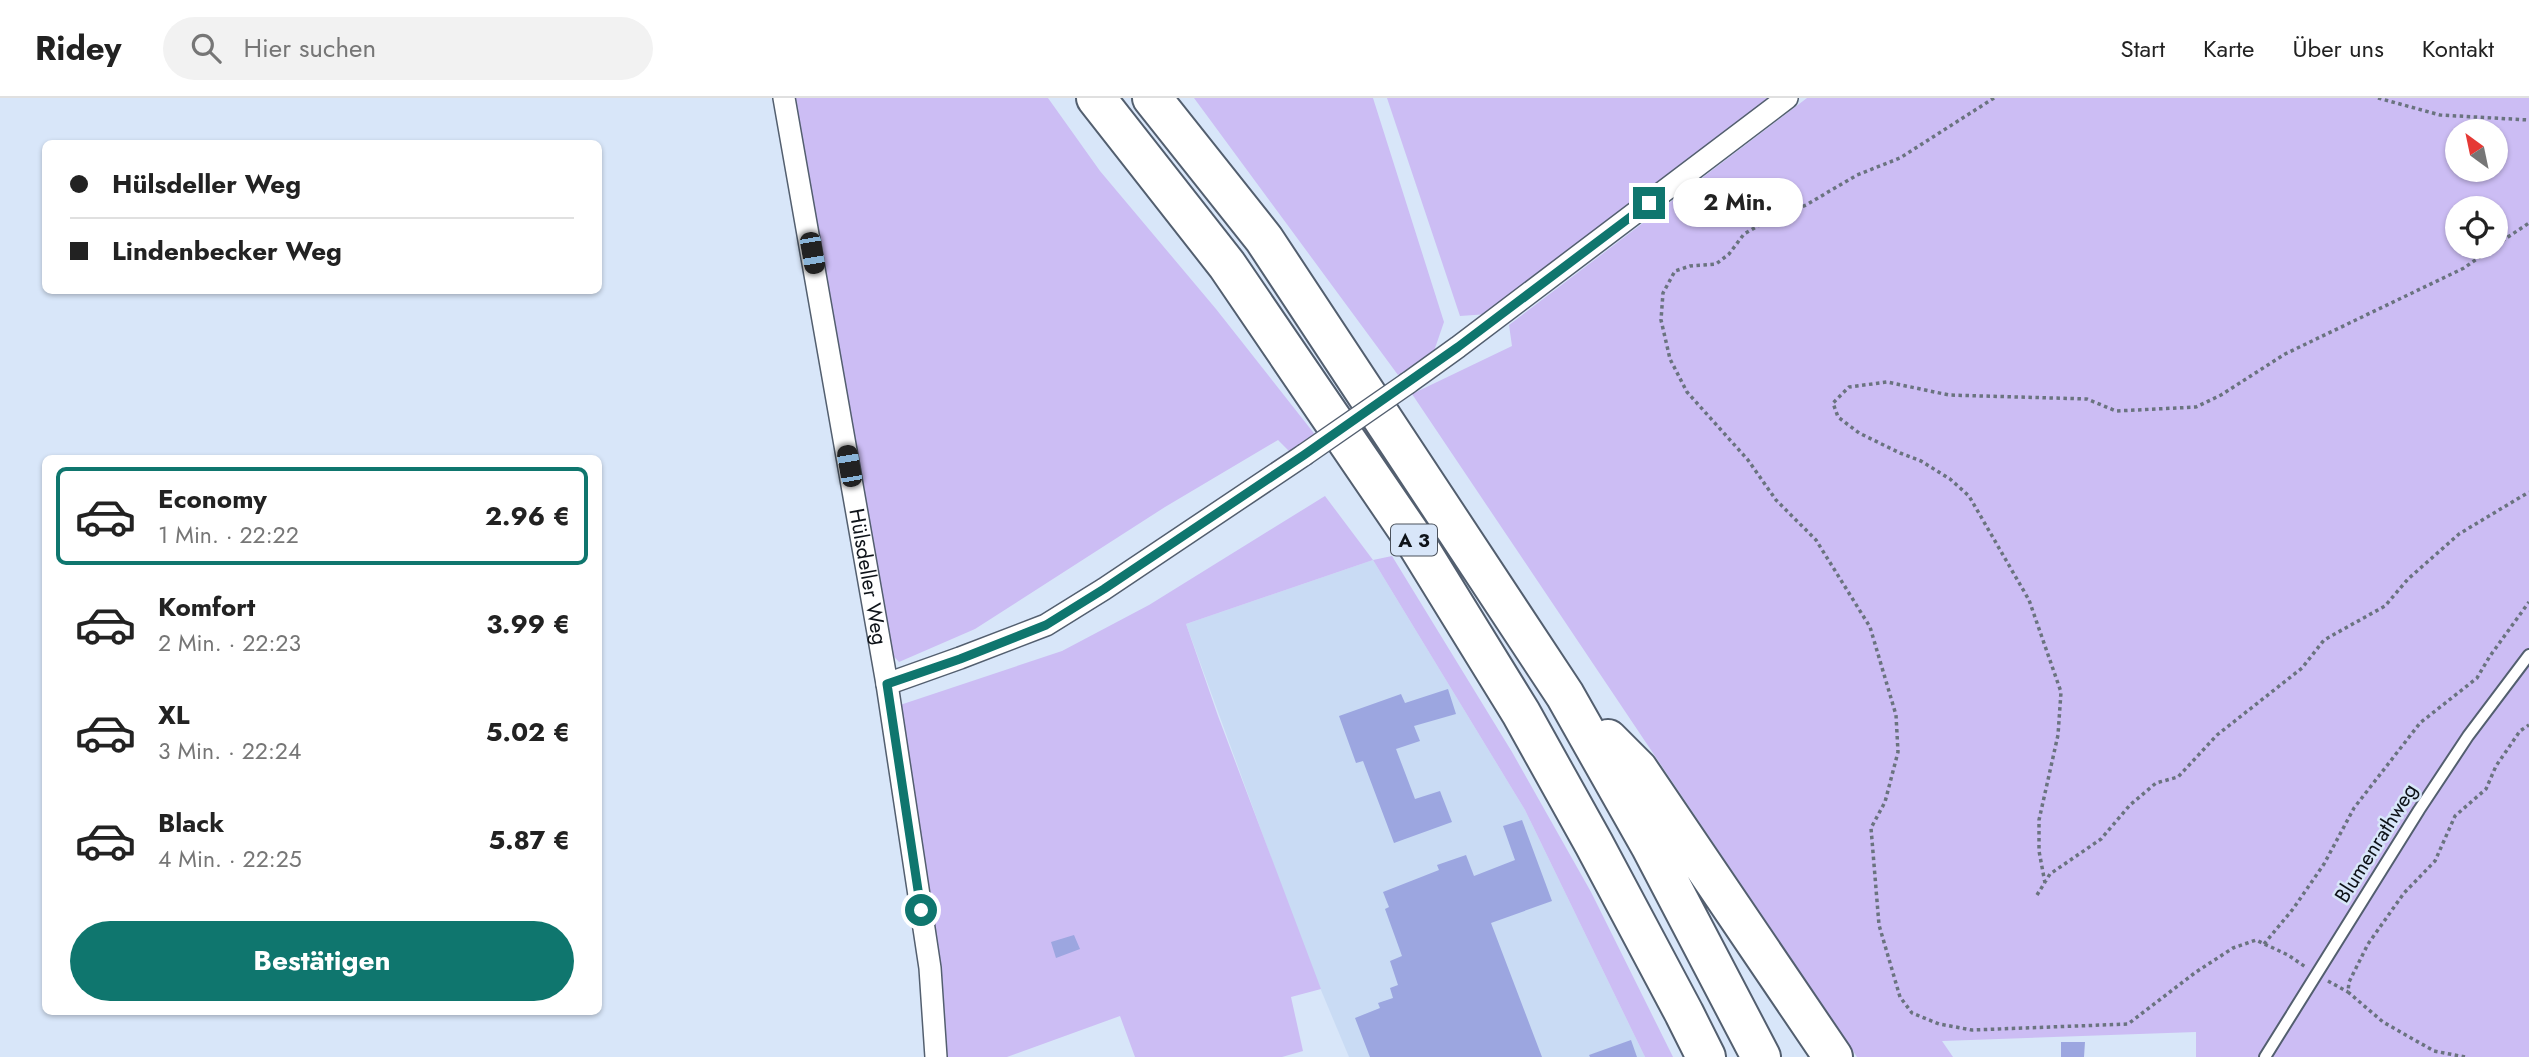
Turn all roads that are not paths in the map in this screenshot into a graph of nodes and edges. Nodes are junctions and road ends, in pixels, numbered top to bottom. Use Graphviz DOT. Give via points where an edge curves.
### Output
graph roads {
  1 [pos="784,98"];
  2 [pos="1096,98"];
  3 [pos="1153,98"];
  4 [pos="1787,98"];
  5 [pos="2529,654"];
  6 [pos="887,684"];
  7 [pos="1565,695"];
  8 [pos="936,1057"];
  9 [pos="1706,1057"];
  10 [pos="1761,1057"];
  11 [pos="1833,1057"];
  12 [pos="2265,1057"];
  1 -- 6 [label="street, Hülsdeller Weg"];
  2 -- 9 [label="highway, A 3" via="1227,265 1415,541 1521,713"];
  3 -- 7 [label="highway, A 3" via="1264,239"];
  4 -- 6 [label="street, bridge" via="1408,383 1115,582 1046,625"];
  5 -- 12 [label="lane, Blumenrathweg" via="2419,810"];
  6 -- 8 [label="street, Hülsdeller Weg" via="930,968"];
  7 -- 10 [label="highway, A 3"];
  7 -- 11 [label="highway" via="1637,769"];
}
